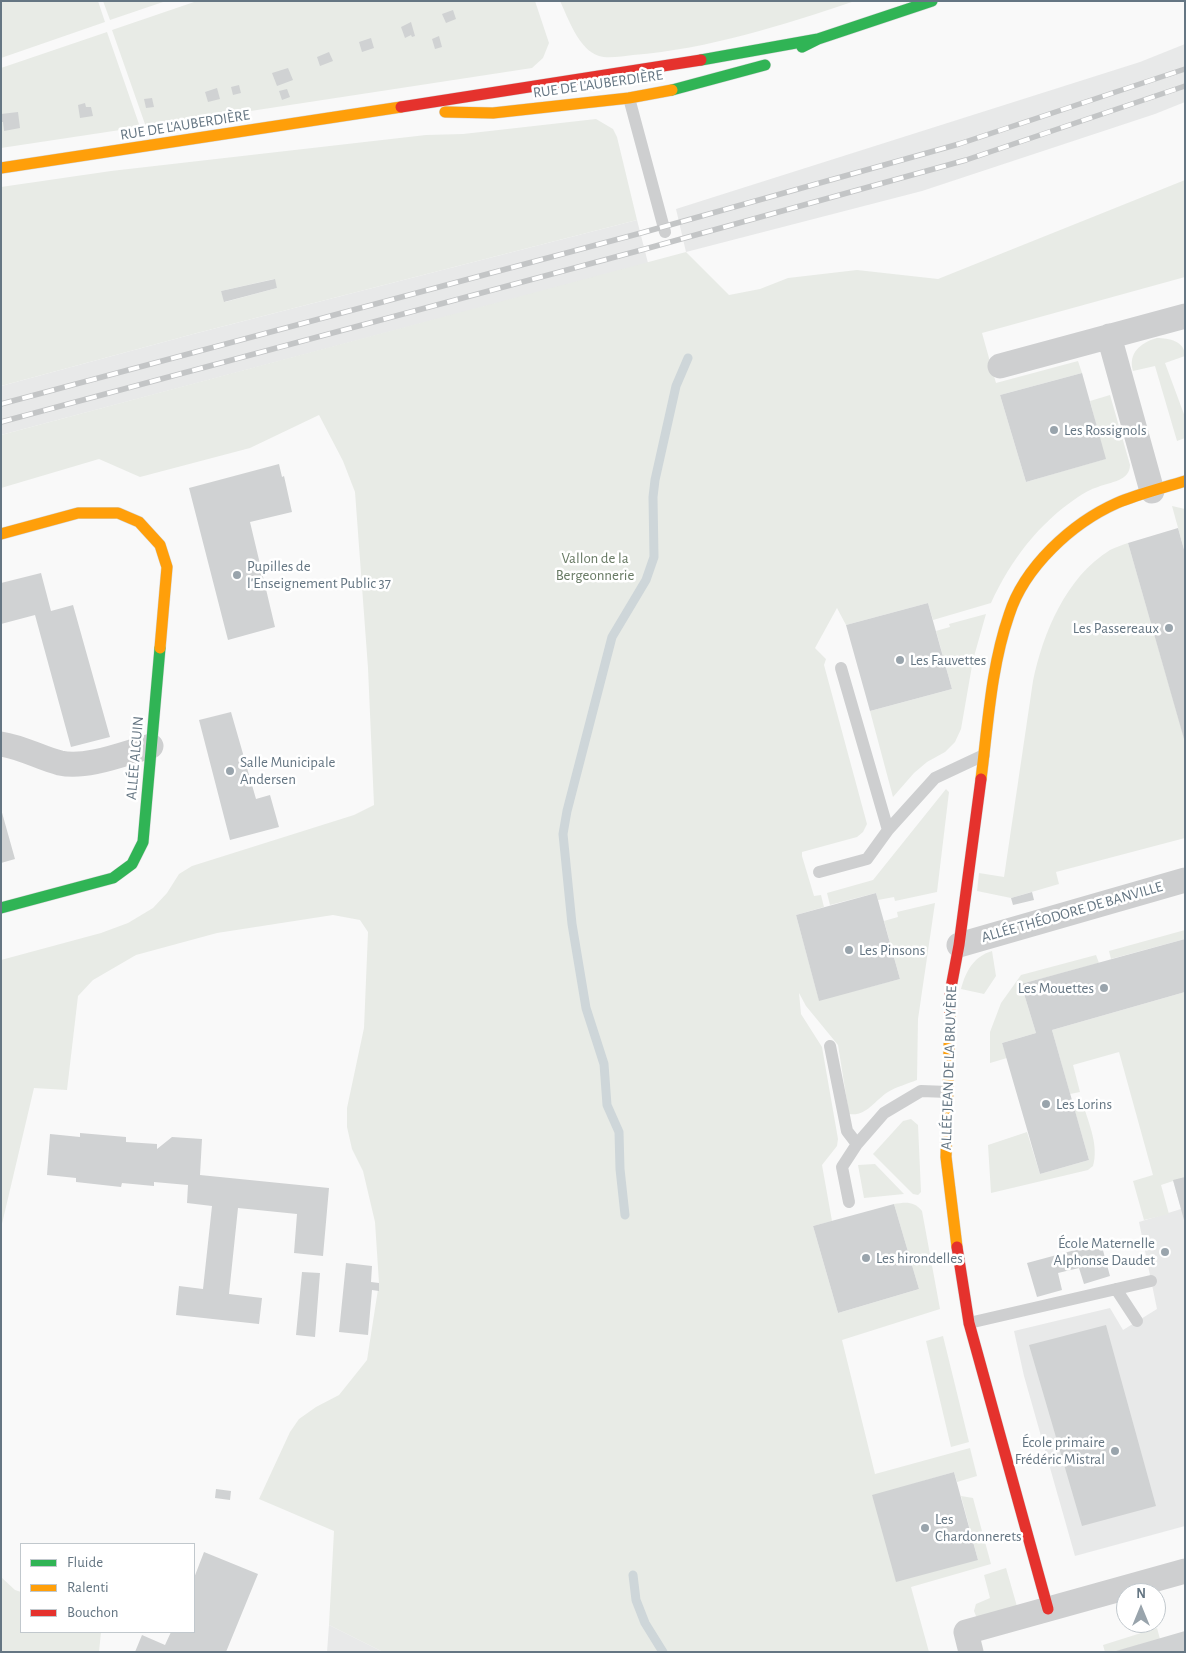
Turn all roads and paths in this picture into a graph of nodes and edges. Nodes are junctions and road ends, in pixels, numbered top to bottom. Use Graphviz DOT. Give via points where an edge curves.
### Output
graph roads {
  1 [pos="932,1"];
  2 [pos="818,40"];
  3 [pos="629,98"];
  4 [pos="372,112"];
  5 [pos="1,168"];
  6 [pos="665,232"];
  7 [pos="1185,316"];
  8 [pos="1109,336"];
  9 [pos="1000,366"];
  10 [pos="1185,481"];
  11 [pos="1152,491"];
  12 [pos="1,534"];
  13 [pos="841,668"];
  14 [pos="1,744"];
  15 [pos="151,746"];
  16 [pos="984,755"];
  17 [pos="888,830"];
  18 [pos="819,872"];
  19 [pos="1185,880"];
  20 [pos="1,908"];
  21 [pos="959,945"];
  22 [pos="830,1046"];
  23 [pos="948,1092"];
  24 [pos="857,1144"];
  25 [pos="849,1202"];
  26 [pos="1151,1281"];
  27 [pos="1116,1289"];
  28 [pos="1137,1321"];
  29 [pos="969,1323"];
  30 [pos="1185,1571"];
  31 [pos="1048,1609"];
  32 [pos="968,1642"];
  1 -- 2 [label="street, RUE DE L'AUBERDIÈRE"];
  2 -- 3 [label="street, RUE DE L'AUBERDIÈRE" via="763,66"];
  2 -- 4 [label="street, RUE DE L'AUBERDIÈRE"];
  3 -- 4 [label="street, RUE DE L'AUBERDIÈRE" via="493,112"];
  3 -- 6 [label="lane"];
  4 -- 5 [label="street, RUE DE L'AUBERDIÈRE"];
  7 -- 8 [label="street"];
  8 -- 9 [label="street"];
  8 -- 11 [label="street"];
  10 -- 11 [label="street, ALLÉE JEAN DE LA BRUYÈRE"];
  11 -- 16 [label="street, ALLÉE JEAN DE LA BRUYÈRE" via="1118,503 1084,521 1047,552 1022,587 1009,613 998,658"];
  12 -- 15 [label="street, ALLÉE ALCUIN" via="78,513 118,513 139,522 160,545 167,567"];
  13 -- 17 [label="lane"];
  14 -- 15 [label="street" via="74,764 86,764"];
  15 -- 20 [label="street, ALLÉE ALCUIN" via="143,842 132,864 113,878"];
  16 -- 17 [label="lane" via="935,778"];
  16 -- 21 [label="street, ALLÉE JEAN DE LA BRUYÈRE"];
  17 -- 18 [label="lane" via="867,858"];
  19 -- 21 [label="street, ALLÉE THÉODORE DE BANVILLE"];
  21 -- 23 [label="street, ALLÉE JEAN DE LA BRUYÈRE" via="950,993"];
  22 -- 24 [label="lane" via="847,1131"];
  23 -- 24 [label="lane" via="921,1091 884,1113"];
  23 -- 29 [label="street, ALLÉE JEAN DE LA BRUYÈRE" via="946,1157"];
  24 -- 25 [label="lane" via="842,1167"];
  26 -- 27 [label="lane"];
  27 -- 28 [label="lane"];
  27 -- 29 [label="lane"];
  29 -- 31 [label="street, ALLÉE JEAN DE LA BRUYÈRE"];
  30 -- 31 [label="street"];
  31 -- 32 [label="street"];
}
